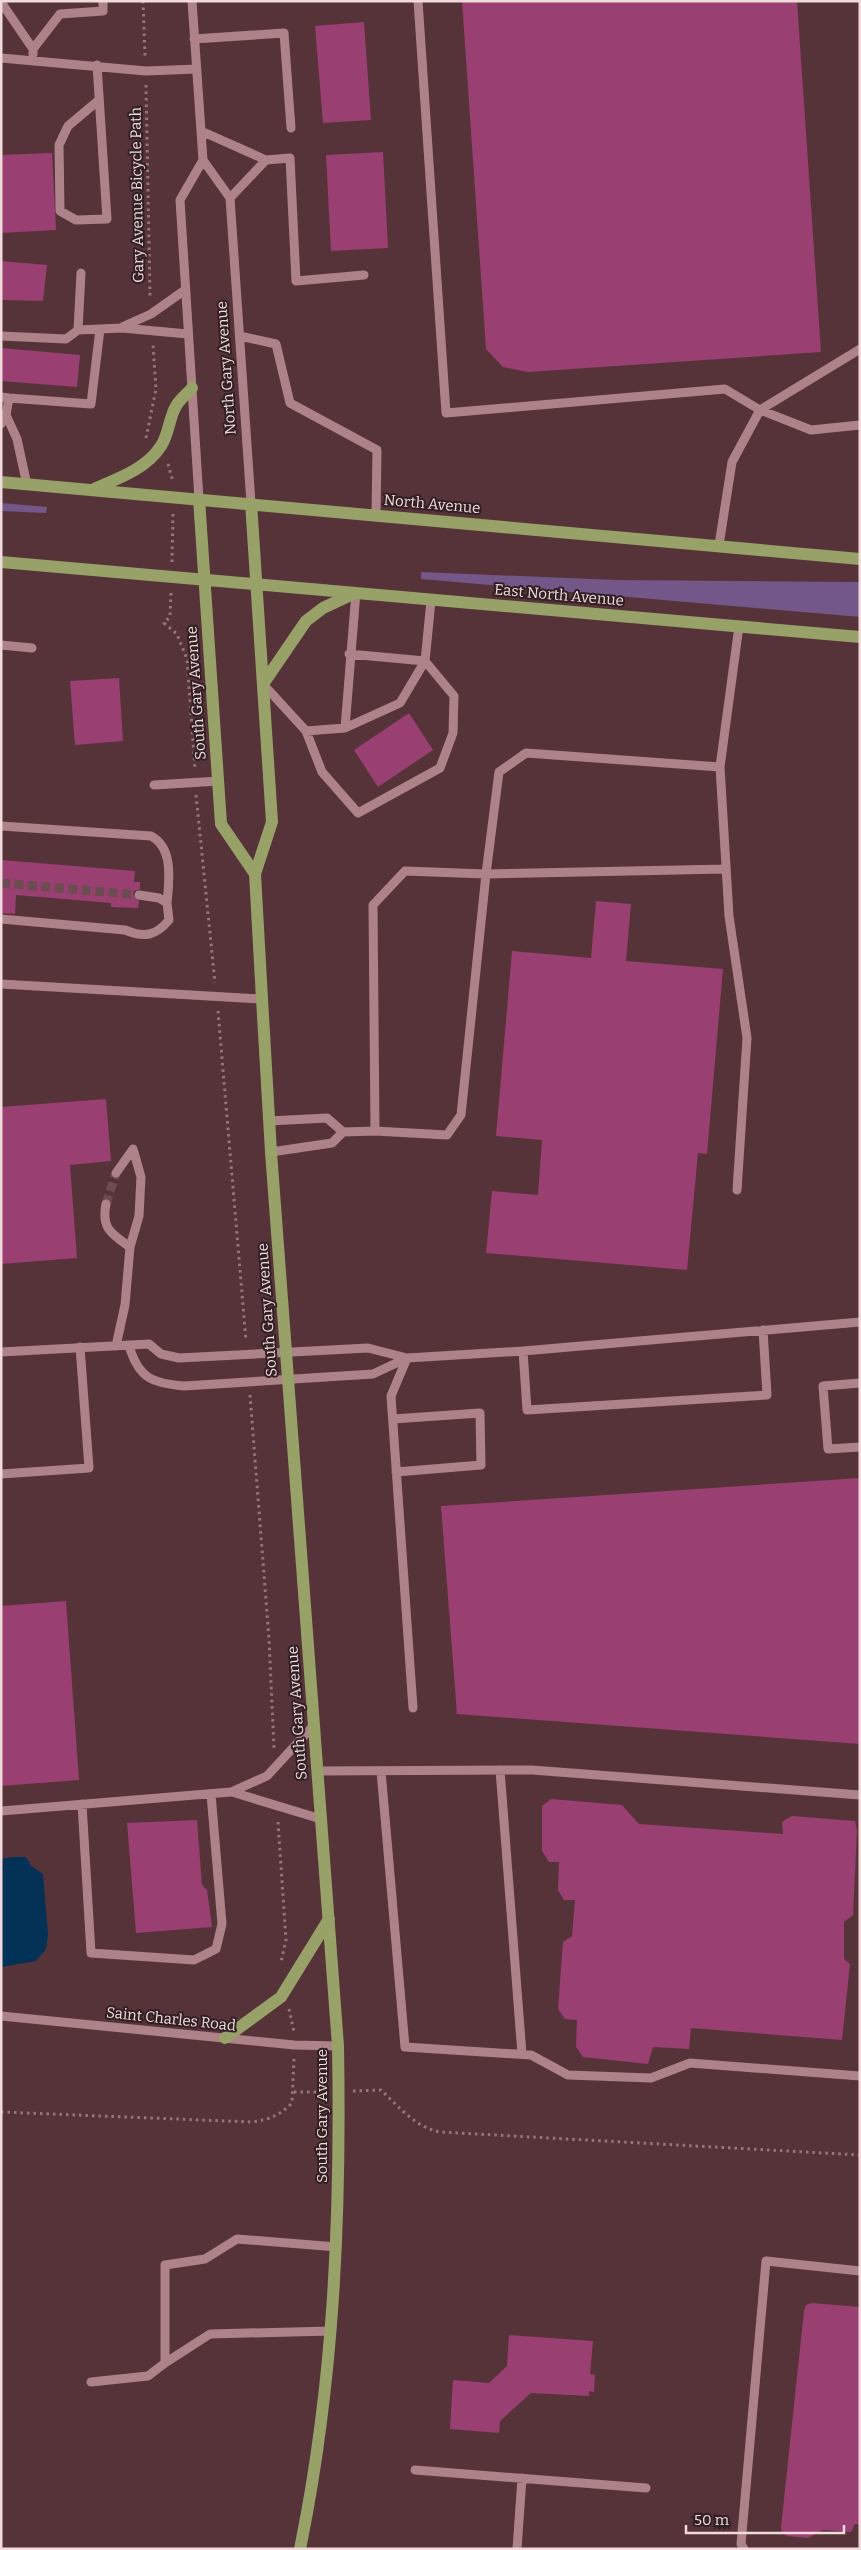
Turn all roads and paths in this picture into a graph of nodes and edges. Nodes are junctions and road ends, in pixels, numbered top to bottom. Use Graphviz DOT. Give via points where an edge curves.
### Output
graph roads {
  1 [pos="103,1"];
  2 [pos="143,1"];
  3 [pos="192,1"];
  4 [pos="418,1"];
  5 [pos="1,2"];
  6 [pos="194,39"];
  7 [pos="33,49"];
  8 [pos="145,56"];
  9 [pos="1,58"];
  10 [pos="32,60"];
  11 [pos="97,65"];
  12 [pos="197,69"];
  13 [pos="146,84"];
  14 [pos="99,100"];
  15 [pos="291,128"];
  16 [pos="201,130"];
  17 [pos="203,160"];
  18 [pos="266,160"];
  19 [pos="230,198"];
  20 [pos="81,273"];
  21 [pos="364,275"];
  22 [pos="185,290"];
  23 [pos="151,305"];
  24 [pos="122,328"];
  25 [pos="100,329"];
  26 [pos="78,330"];
  27 [pos="188,334"];
  28 [pos="1,336"];
  29 [pos="240,336"];
  30 [pos="860,349"];
  31 [pos="154,353"];
  32 [pos="192,388"];
  33 [pos="5,397"];
  34 [pos="760,410"];
  35 [pos="4,419"];
  36 [pos="860,426"];
  37 [pos="146,444"];
  38 [pos="168,464"];
  39 [pos="1,482"];
  40 [pos="27,485"];
  41 [pos="94,489"];
  42 [pos="174,496"];
  43 [pos="199,498"];
  44 [pos="251,503"];
  45 [pos="376,515"];
  46 [pos="719,545"];
  47 [pos="860,559"];
  48 [pos="1,562"];
  49 [pos="172,575"];
  50 [pos="204,578"];
  51 [pos="256,583"];
  52 [pos="356,592"];
  53 [pos="431,601"];
  54 [pos="739,626"];
  55 [pos="860,637"];
  56 [pos="1,645"];
  57 [pos="32,648"];
  58 [pos="349,654"];
  59 [pos="425,661"];
  60 [pos="263,684"];
  61 [pos="345,728"];
  62 [pos="306,731"];
  63 [pos="194,760"];
  64 [pos="720,767"];
  65 [pos="219,781"];
  66 [pos="154,785"];
  67 [pos="197,798"];
  68 [pos="1,826"];
  69 [pos="726,869"];
  70 [pos="255,874"];
  71 [pos="486,874"];
  72 [pos="139,895"];
  73 [pos="167,902"];
  74 [pos="1,919"];
  75 [pos="211,950"];
  76 [pos="1,984"];
  77 [pos="262,999"];
  78 [pos="220,1032"];
  79 [pos="269,1121"];
  80 [pos="375,1131"];
  81 [pos="343,1132"];
  82 [pos="271,1152"];
  83 [pos="116,1173"];
  84 [pos="737,1190"];
  85 [pos="106,1204"];
  86 [pos="130,1248"];
  87 [pos="860,1322"];
  88 [pos="763,1330"];
  89 [pos="246,1332"];
  90 [pos="116,1346"];
  91 [pos="129,1346"];
  92 [pos="80,1347"];
  93 [pos="523,1351"];
  94 [pos="1,1352"];
  95 [pos="287,1352"];
  96 [pos="407,1358"];
  97 [pos="289,1381"];
  98 [pos="860,1383"];
  99 [pos="251,1403"];
  100 [pos="393,1420"];
  101 [pos="860,1447"];
  102 [pos="396,1472"];
  103 [pos="1,1474"];
  104 [pos="413,1708"];
  105 [pos="314,1725"];
  106 [pos="274,1755"];
  107 [pos="500,1770"];
  108 [pos="318,1771"];
  109 [pos="381,1771"];
  110 [pos="231,1792"];
  111 [pos="211,1794"];
  112 [pos="860,1795"];
  113 [pos="82,1804"];
  114 [pos="1,1811"];
  115 [pos="321,1819"];
  116 [pos="278,1820"];
  117 [pos="328,1918"];
  118 [pos="280,1965"];
  119 [pos="288,2004"];
  120 [pos="1,2016"];
  121 [pos="294,2026"];
  122 [pos="226,2038"];
  123 [pos="338,2046"];
  124 [pos="522,2054"];
  125 [pos="294,2069"];
  126 [pos="860,2076"];
  127 [pos="371,2091"];
  128 [pos="294,2092"];
  129 [pos="308,2092"];
  130 [pos="1,2112"];
  131 [pos="860,2155"];
  132 [pos="337,2247"];
  133 [pos="860,2271"];
  134 [pos="331,2331"];
  135 [pos="165,2363"];
  136 [pos="91,2382"];
  137 [pos="415,2470"];
  138 [pos="522,2478"];
  139 [pos="646,2488"];
  140 [pos="300,2549"];
  141 [pos="517,2549"];
  142 [pos="744,2549"];
  1 -- 7 [label="street" via="103,11 60,14"];
  2 -- 8 [label="path"];
  3 -- 6 [label="street"];
  4 -- 34 [label="street" via="446,413 725,389"];
  5 -- 7 [label="street"];
  6 -- 12 [label="street"];
  6 -- 15 [label="street" via="284,33"];
  7 -- 10 [label="street"];
  9 -- 10 [label="street"];
  10 -- 11 [label="street"];
  11 -- 12 [label="street" via="146,71"];
  11 -- 14 [label="street"];
  12 -- 16 [label="street"];
  13 -- 23 [label="path, Gary Avenue Bicycle Path"];
  14 -- 14 [label="street" via="68,126 59,145 60,212 76,220 107,219"];
  16 -- 17 [label="street"];
  16 -- 18 [label="street"];
  17 -- 19 [label="street"];
  17 -- 22 [label="street" via="180,200"];
  18 -- 19 [label="street"];
  18 -- 21 [label="street" via="290,158 296,281"];
  19 -- 29 [label="street, North Gary Avenue"];
  20 -- 26 [label="street"];
  22 -- 24 [label="street" via="151,314"];
  22 -- 27 [label="street"];
  24 -- 25 [label="street"];
  24 -- 27 [label="street"];
  25 -- 26 [label="street"];
  25 -- 33 [label="street" via="91,404"];
  26 -- 28 [label="street" via="66,339"];
  27 -- 32 [label="street"];
  29 -- 44 [label="street, North Gary Avenue"];
  29 -- 45 [label="street" via="276,344 290,403 377,450"];
  30 -- 34 [label="street"];
  31 -- 37 [label="path" via="156,389"];
  32 -- 41 [label="main road" via="176,406 162,445 145,464"];
  32 -- 43 [label="street"];
  33 -- 35 [label="street"];
  34 -- 36 [label="street" via="811,430"];
  34 -- 46 [label="street" via="732,462"];
  35 -- 40 [label="street" via="17,440"];
  38 -- 42 [label="path"];
  39 -- 40 [label="main road, North Avenue"];
  40 -- 41 [label="main road, North Avenue"];
  41 -- 42 [label="main road, North Avenue"];
  42 -- 43 [label="main road, North Avenue"];
  42 -- 49 [label="path"];
  43 -- 44 [label="main road, North Avenue"];
  43 -- 50 [label="main road, South Gary Avenue"];
  44 -- 45 [label="main road, North Avenue"];
  44 -- 51 [label="main road, North Gary Avenue"];
  45 -- 46 [label="main road, North Avenue"];
  46 -- 47 [label="main road, North Avenue"];
  48 -- 49 [label="main road"];
  49 -- 50 [label="main road"];
  49 -- 63 [label="path" via="170,618 164,623 177,634 187,659"];
  50 -- 51 [label="main road"];
  50 -- 65 [label="main road, South Gary Avenue"];
  51 -- 52 [label="main road, East North Avenue"];
  51 -- 60 [label="main road, South Gary Avenue"];
  52 -- 53 [label="main road, East North Avenue"];
  52 -- 58 [label="street"];
  52 -- 60 [label="main road" via="306,620"];
  53 -- 54 [label="main road, East North Avenue"];
  53 -- 59 [label="street"];
  54 -- 55 [label="main road, East North Avenue"];
  54 -- 64 [label="street"];
  56 -- 57 [label="street"];
  58 -- 59 [label="street"];
  58 -- 61 [label="street"];
  59 -- 61 [label="street" via="400,702"];
  59 -- 62 [label="street" via="454,696 453,734 440,768 358,813 322,772"];
  60 -- 62 [label="street"];
  60 -- 70 [label="main road, South Gary Avenue" via="272,822"];
  61 -- 62 [label="street"];
  64 -- 69 [label="street"];
  64 -- 71 [label="street" via="526,752 499,772"];
  65 -- 66 [label="street"];
  65 -- 70 [label="main road, South Gary Avenue" via="221,824"];
  67 -- 75 [label="path"];
  68 -- 73 [label="street" via="151,836 164,847 169,881"];
  69 -- 71 [label="street"];
  69 -- 84 [label="street" via="729,916 747,1038"];
  70 -- 77 [label="main road, South Gary Avenue"];
  71 -- 80 [label="street" via="461,1116 447,1135"];
  71 -- 80 [label="street" via="405,871 373,905"];
  72 -- 73 [label="street"];
  73 -- 74 [label="street" via="169,920 156,933 148,935"];
  76 -- 77 [label="street"];
  77 -- 79 [label="main road, South Gary Avenue"];
  78 -- 89 [label="path"];
  79 -- 81 [label="street" via="327,1118"];
  79 -- 82 [label="main road, South Gary Avenue"];
  80 -- 81 [label="street"];
  81 -- 82 [label="street" via="332,1143"];
  82 -- 95 [label="main road, South Gary Avenue"];
  83 -- 86 [label="street" via="133,1149 141,1177 139,1216"];
  85 -- 86 [label="street" via="103,1218 109,1232"];
  86 -- 90 [label="street" via="125,1304"];
  87 -- 88 [label="street"];
  88 -- 93 [label="street"];
  88 -- 93 [label="street" via="767,1395 527,1410"];
  90 -- 91 [label="street"];
  90 -- 92 [label="street"];
  91 -- 95 [label="street" via="149,1344 161,1354 179,1358"];
  91 -- 97 [label="street" via="134,1362 144,1376 160,1384 184,1386"];
  92 -- 94 [label="street"];
  92 -- 103 [label="street" via="89,1468"];
  93 -- 96 [label="street"];
  95 -- 96 [label="street" via="368,1348"];
  95 -- 97 [label="main road, South Gary Avenue"];
  96 -- 97 [label="street" via="373,1374"];
  96 -- 100 [label="street" via="391,1396"];
  97 -- 105 [label="main road, South Gary Avenue"];
  98 -- 101 [label="street" via="823,1386 828,1449"];
  99 -- 106 [label="path" via="269,1639"];
  100 -- 102 [label="street"];
  100 -- 102 [label="street" via="480,1413 481,1466"];
  102 -- 104 [label="street"];
  105 -- 108 [label="main road, South Gary Avenue"];
  105 -- 110 [label="street" via="267,1776"];
  107 -- 109 [label="street"];
  107 -- 112 [label="street"];
  107 -- 124 [label="street"];
  108 -- 109 [label="street"];
  108 -- 115 [label="main road, South Gary Avenue"];
  109 -- 124 [label="street" via="405,2047"];
  110 -- 111 [label="street"];
  110 -- 115 [label="street"];
  111 -- 113 [label="street"];
  111 -- 113 [label="street" via="222,1924 216,1949 194,1960 91,1953"];
  113 -- 114 [label="street"];
  115 -- 117 [label="main road, South Gary Avenue"];
  116 -- 118 [label="path" via="286,1940"];
  117 -- 122 [label="main road" via="281,1997"];
  117 -- 123 [label="main road, South Gary Avenue"];
  119 -- 121 [label="path"];
  120 -- 122 [label="street, Saint Charles Road"];
  122 -- 123 [label="street, Saint Charles Road"];
  123 -- 132 [label="main road, South Gary Avenue" via="340,2172"];
  124 -- 126 [label="street" via="531,2054 568,2075 651,2078 690,2063"];
  125 -- 128 [label="path"];
  127 -- 131 [label="path" via="381,2090 416,2123 440,2132"];
  128 -- 129 [label="path"];
  128 -- 130 [label="path" via="292,2103 282,2113 266,2121"];
  132 -- 134 [label="main road, South Gary Avenue"];
  132 -- 135 [label="street" via="237,2239 205,2259 165,2265"];
  133 -- 142 [label="street" via="766,2261 741,2544"];
  134 -- 135 [label="street" via="210,2334"];
  134 -- 140 [label="main road, South Gary Avenue" via="322,2415"];
  135 -- 136 [label="street" via="148,2376"];
  137 -- 138 [label="street"];
  138 -- 139 [label="street"];
  138 -- 141 [label="street"];
}
